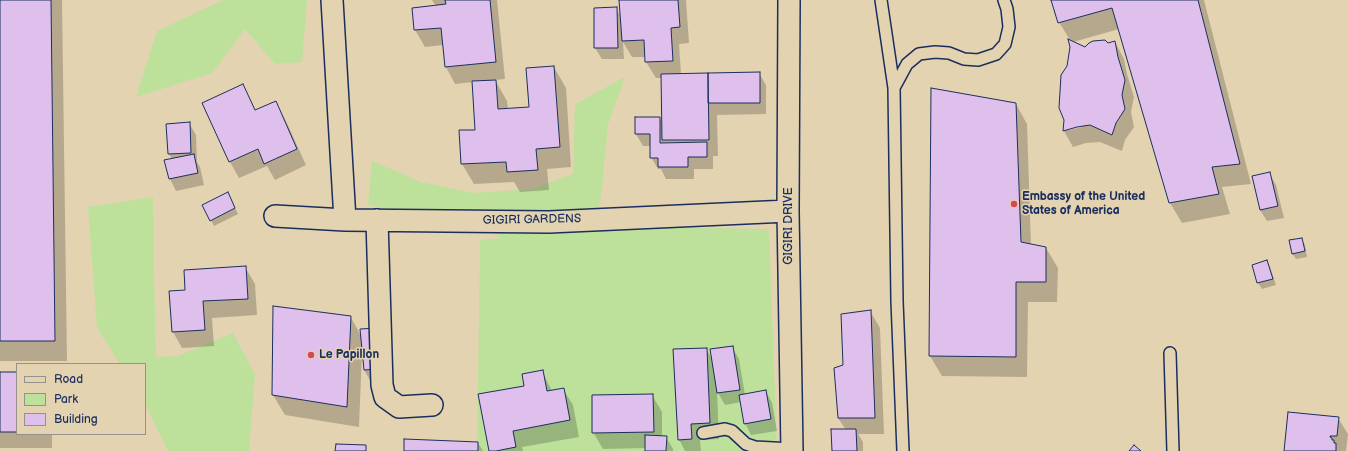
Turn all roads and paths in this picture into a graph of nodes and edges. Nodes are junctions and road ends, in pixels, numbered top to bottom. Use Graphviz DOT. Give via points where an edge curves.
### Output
graph roads {
  1 [pos="332,0"];
  2 [pos="789,0"];
  3 [pos="881,0"];
  4 [pos="1004,0"];
  5 [pos="894,88"];
  6 [pos="788,211"];
  7 [pos="275,216"];
  8 [pos="345,220"];
  9 [pos="377,220"];
  10 [pos="1170,353"];
  11 [pos="432,405"];
  12 [pos="703,433"];
  13 [pos="792,450"];
  14 [pos="903,451"];
  15 [pos="1173,451"];
  1 -- 8 [label="street"];
  2 -- 6 [label="street, GIGIRI DRIVE"];
  3 -- 5 [label="lane"];
  4 -- 5 [label="lane" via="1009,27 1005,44 996,54 978,60 964,59 948,53 919,54 907,64"];
  5 -- 14 [label="lane" via="897,293"];
  6 -- 9 [label="street, GIGIRI GARDENS" via="549,222"];
  6 -- 13 [label="street, GIGIRI DRIVE"];
  7 -- 8 [label="street, GIGIRI GARDENS"];
  8 -- 9 [label="street, GIGIRI GARDENS"];
  9 -- 11 [label="street" via="384,391 386,397 399,407"];
  10 -- 15 [label="lane"];
  12 -- 13 [label="lane" via="725,429 732,431 746,444 755,447"];
}
